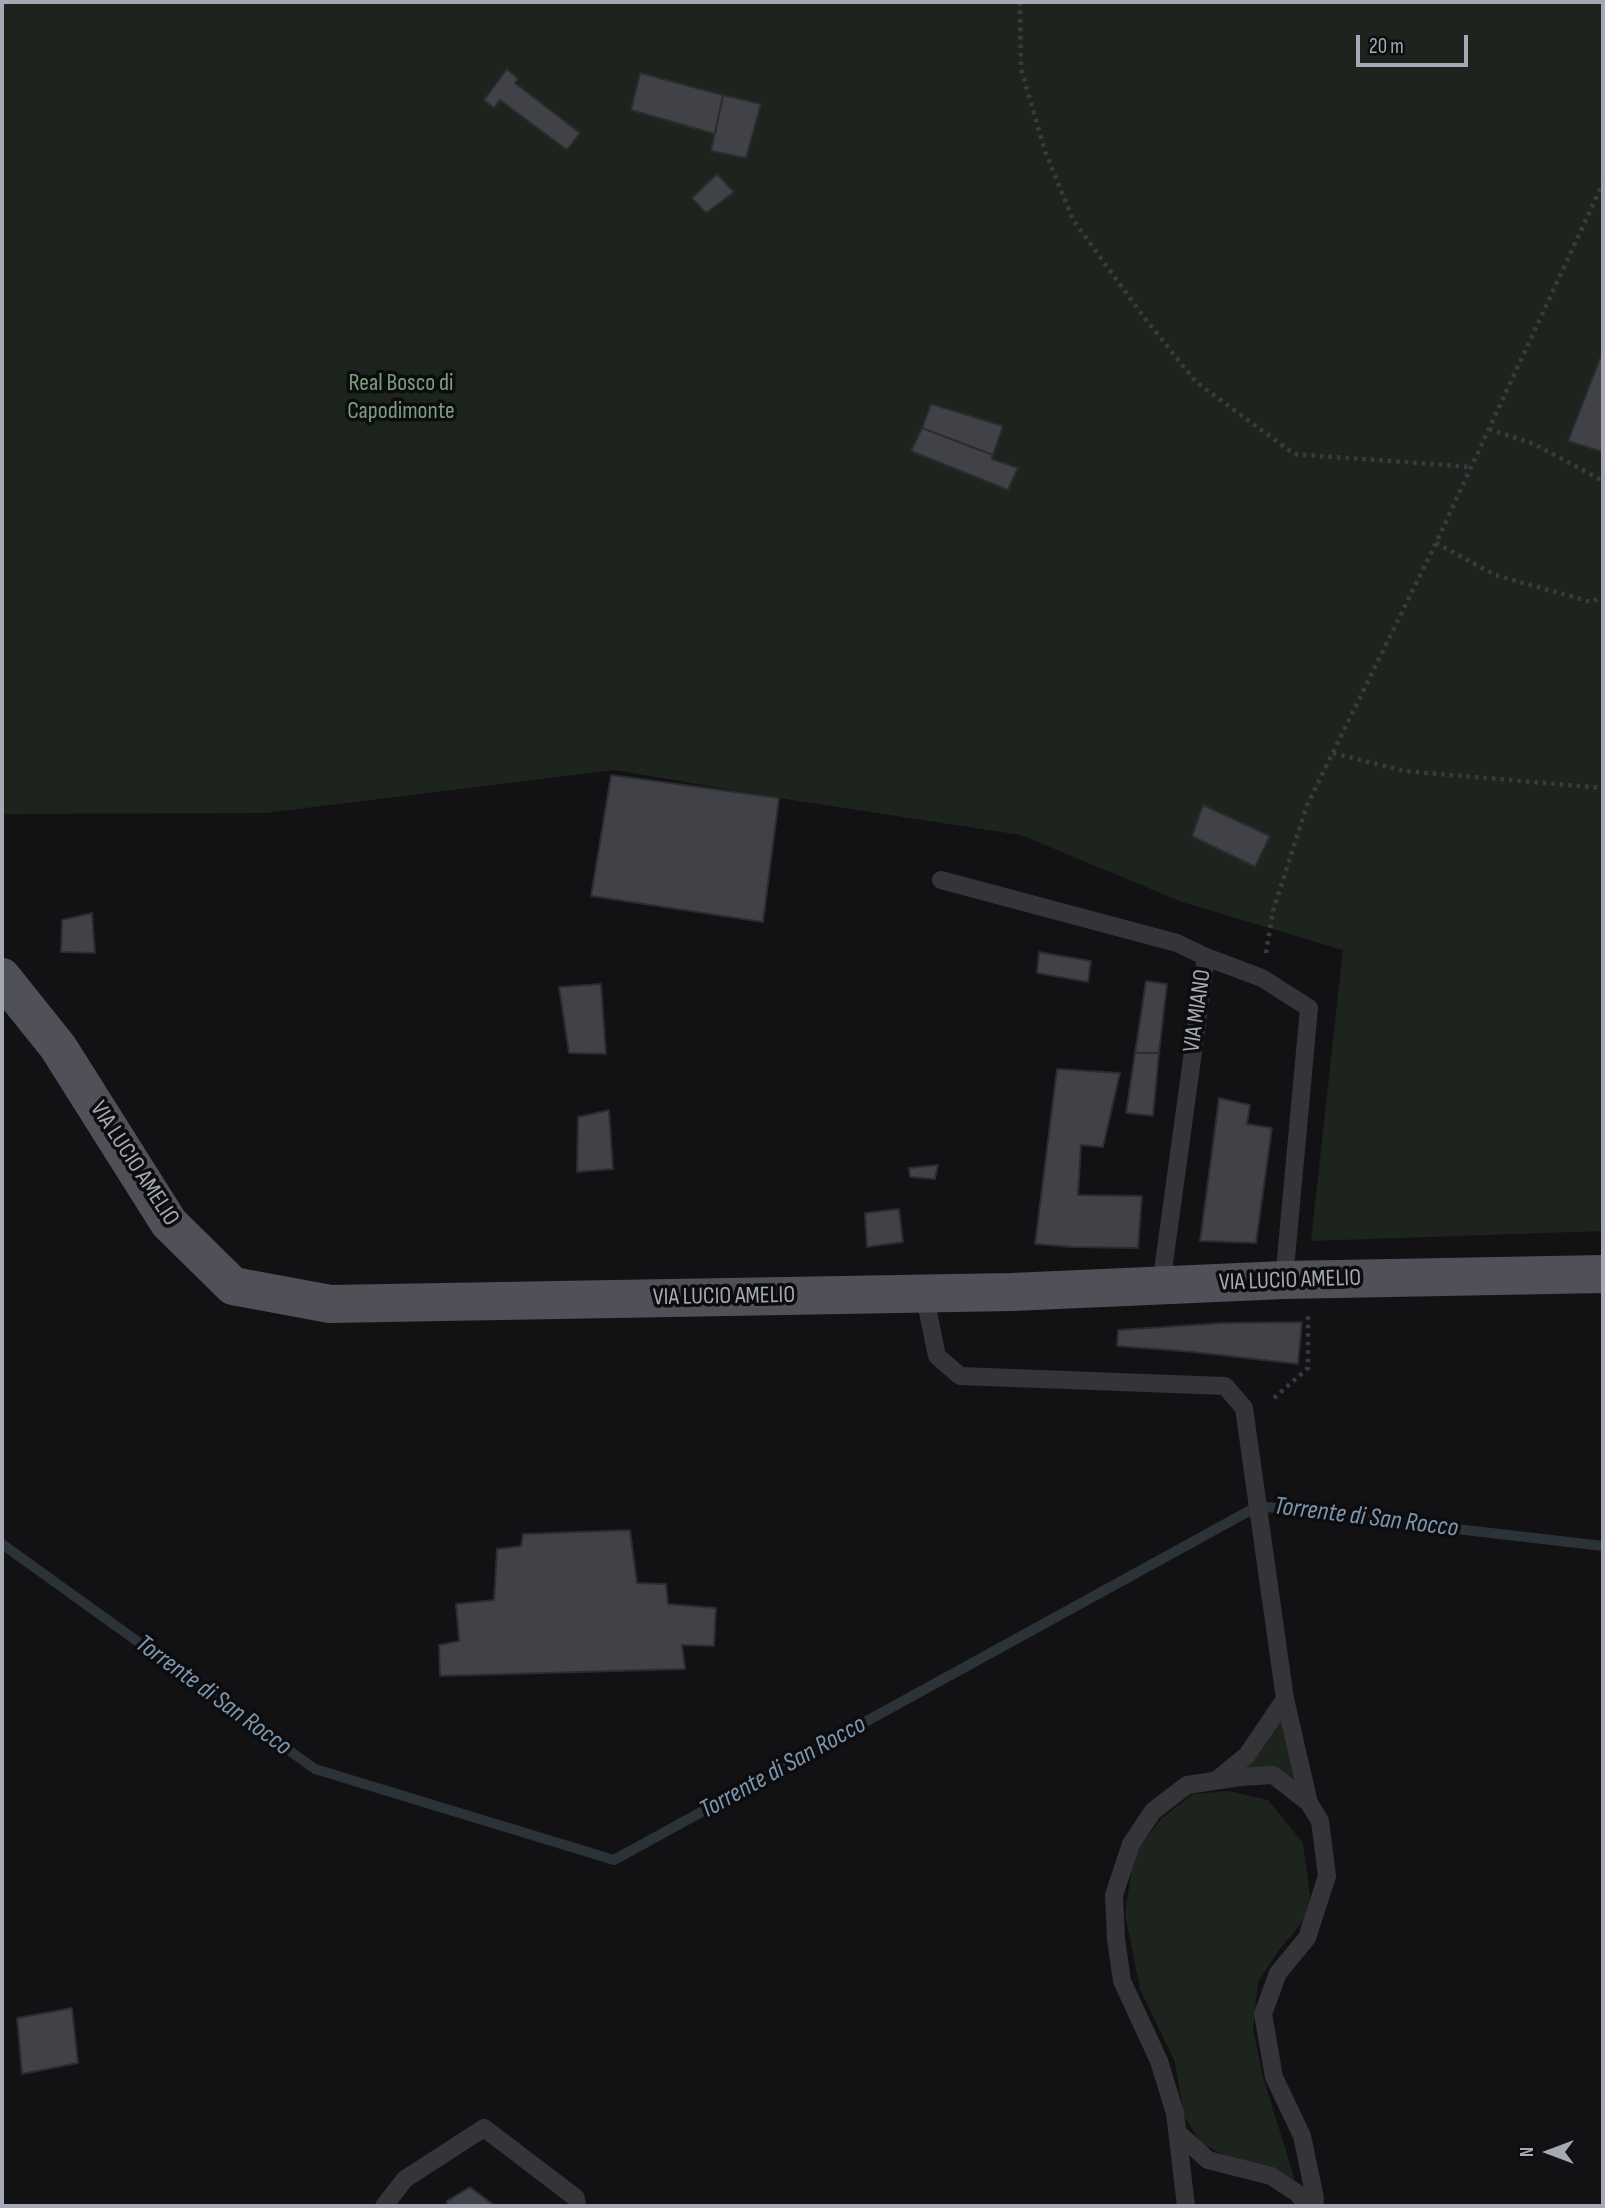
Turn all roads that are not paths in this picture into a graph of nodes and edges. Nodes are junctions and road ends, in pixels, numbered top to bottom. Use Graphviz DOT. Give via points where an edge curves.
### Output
graph roads {
  1 [pos="941,880"];
  2 [pos="1206,957"];
  3 [pos="2,977"];
  4 [pos="1603,1274"];
  5 [pos="1161,1285"];
  6 [pos="924,1293"];
  7 [pos="1296,1294"];
  8 [pos="1285,1699"];
  9 [pos="1216,1780"];
  10 [pos="1309,1803"];
  11 [pos="1178,2133"];
  12 [pos="384,2206"];
  13 [pos="577,2206"];
  14 [pos="1186,2206"];
  15 [pos="1308,2206"];
  16 [pos="1314,2206"];
  1 -- 2 [label="lane" via="1177,943"];
  2 -- 5 [label="lane, VIA MIANO"];
  2 -- 7 [label="lane, VIA MIANO" via="1262,978 1309,1008"];
  3 -- 6 [label="main road, VIA LUCIO AMELIO" via="58,1047 170,1223 233,1286 330,1304"];
  4 -- 7 [label="main road, VIA LUCIO AMELIO"];
  5 -- 6 [label="main road, VIA LUCIO AMELIO"];
  5 -- 7 [label="main road, VIA LUCIO AMELIO"];
  6 -- 8 [label="lane" via="937,1356 960,1376 1225,1386 1244,1408"];
  8 -- 9 [label="lane" via="1247,1755"];
  8 -- 10 [label="lane"];
  9 -- 10 [label="lane" via="1273,1775"];
  9 -- 11 [label="lane" via="1187,1785 1153,1811 1131,1844 1114,1895 1122,1981 1159,2061"];
  10 -- 16 [label="lane" via="1320,1821 1327,1876 1307,1938 1278,1973 1263,2014 1274,2077 1302,2136"];
  11 -- 14 [label="lane"];
  11 -- 15 [label="lane" via="1208,2160 1271,2176"];
  12 -- 13 [label="lane" via="405,2179 484,2128 576,2198"];
}
